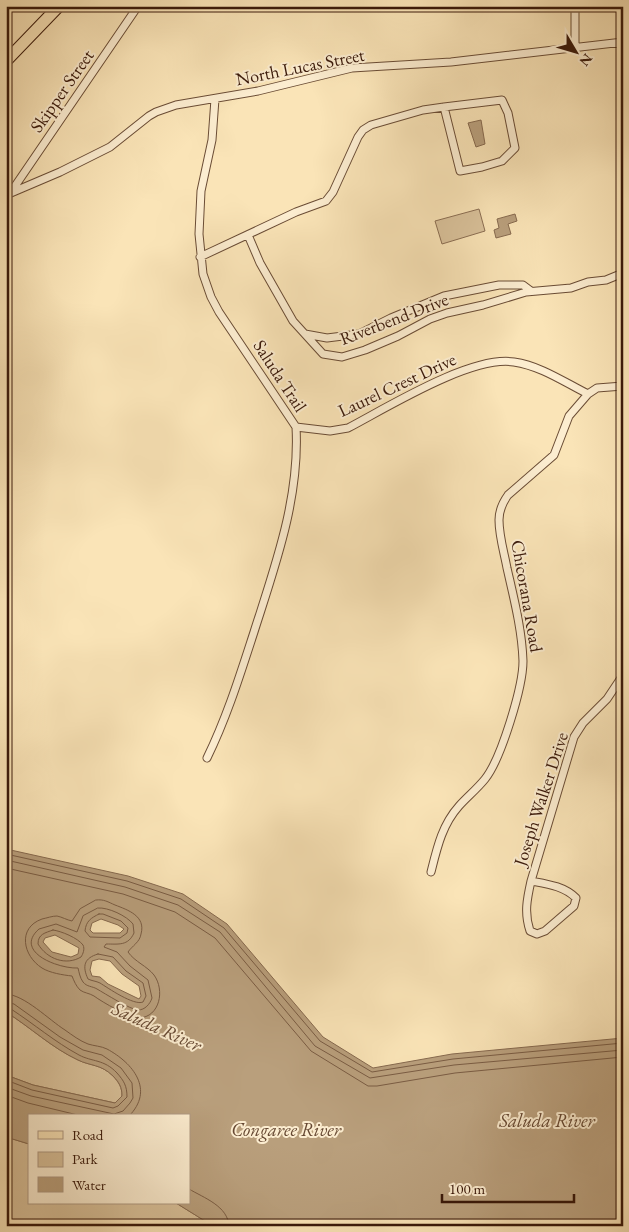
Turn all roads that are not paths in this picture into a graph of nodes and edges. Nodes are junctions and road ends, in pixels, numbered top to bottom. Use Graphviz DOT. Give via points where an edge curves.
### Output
graph roads {
  1 [pos="59,6"];
  2 [pos="138,6"];
  3 [pos="575,6"];
  4 [pos="622,42"];
  5 [pos="575,48"];
  6 [pos="6,61"];
  7 [pos="623,66"];
  8 [pos="215,99"];
  9 [pos="444,107"];
  10 [pos="8,194"];
  11 [pos="248,235"];
  12 [pos="200,257"];
  13 [pos="623,273"];
  14 [pos="531,291"];
  15 [pos="305,334"];
  16 [pos="623,386"];
  17 [pos="588,394"];
  18 [pos="296,427"];
  19 [pos="622,679"];
  20 [pos="207,758"];
  21 [pos="431,872"];
  22 [pos="531,881"];
  1 -- 6 [label="main road"];
  2 -- 10 [label="street, Skipper Street"];
  3 -- 5 [label="street"];
  4 -- 5 [label="street, North Lucas Street"];
  4 -- 7 [label="street"];
  5 -- 8 [label="street, North Lucas Street" via="451,62 352,68"];
  8 -- 10 [label="street, North Lucas Street" via="156,112 110,147"];
  8 -- 12 [label="street, Saluda Trail" via="212,140 201,191"];
  9 -- 9 [label="street" via="502,100 515,148 502,161 460,171"];
  9 -- 11 [label="street" via="379,122 363,130 326,201"];
  11 -- 12 [label="street"];
  11 -- 15 [label="street, Riverbend Drive" via="293,322"];
  12 -- 18 [label="street, Saluda Trail" via="211,297"];
  13 -- 14 [label="street, Riverbend Drive" via="571,288"];
  14 -- 15 [label="street, Riverbend Drive" via="523,285 499,285 444,296 360,334 327,338"];
  14 -- 15 [label="street, Riverbend Drive" via="430,319 398,336 342,358 323,354"];
  16 -- 17 [label="street" via="597,388"];
  17 -- 18 [label="street, Laurel Crest Drive" via="546,371 503,361 481,364 456,373 348,428 330,431"];
  17 -- 21 [label="street, Chicorana Road" via="569,416 554,455 503,502 499,518 521,637 523,663 520,682 497,760 447,823"];
  18 -- 20 [label="street, Saluda Trail" via="294,479 278,555 231,702"];
  19 -- 22 [label="street, Joseph Walker Drive" via="583,723 571,745"];
  22 -- 22 [label="street, Joseph Walker Drive" via="526,915 530,931 537,934 574,906 576,898 562,888"];
}
